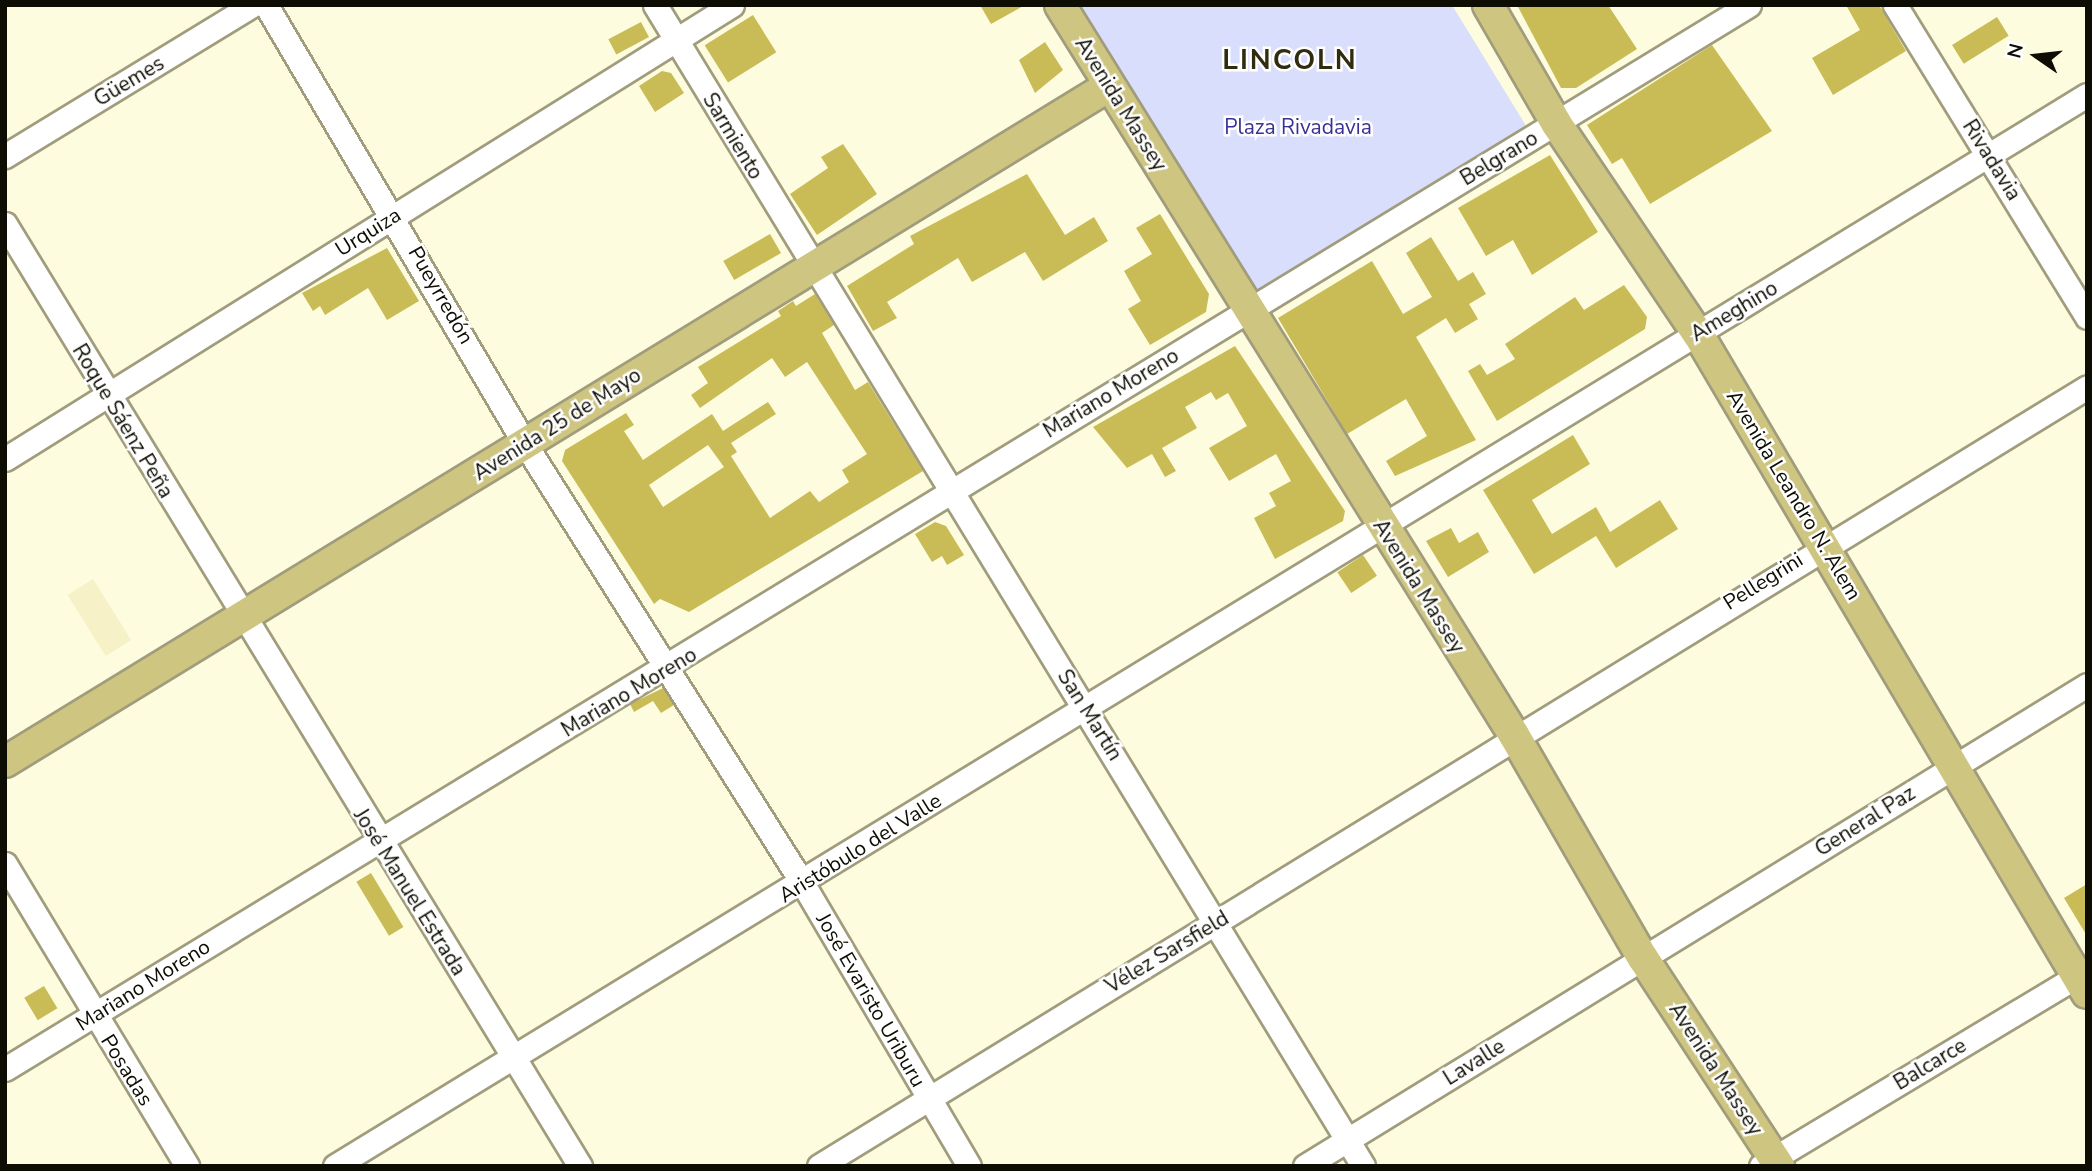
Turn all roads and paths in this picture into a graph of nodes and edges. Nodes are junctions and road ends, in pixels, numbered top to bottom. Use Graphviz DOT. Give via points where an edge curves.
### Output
graph roads {
  1 [pos="252,5"];
  2 [pos="266,5"];
  3 [pos="655,5"];
  4 [pos="732,5"];
  5 [pos="1060,5"];
  6 [pos="1488,5"];
  7 [pos="1749,5"];
  8 [pos="1895,5"];
  9 [pos="675,38"];
  10 [pos="1109,86"];
  11 [pos="2087,95"];
  12 [pos="1556,123"];
  13 [pos="1990,155"];
  14 [pos="5,156"];
  15 [pos="395,215"];
  16 [pos="5,224"];
  17 [pos="811,267"];
  18 [pos="1250,310"];
  19 [pos="2087,317"];
  20 [pos="1698,334"];
  21 [pos="2087,387"];
  22 [pos="107,396"];
  23 [pos="525,444"];
  24 [pos="5,459"];
  25 [pos="947,491"];
  26 [pos="1383,528"];
  27 [pos="1823,544"];
  28 [pos="241,618"];
  29 [pos="668,670"];
  30 [pos="2087,685"];
  31 [pos="1086,708"];
  32 [pos="1514,735"];
  33 [pos="5,762"];
  34 [pos="1954,767"];
  35 [pos="376,840"];
  36 [pos="5,864"];
  37 [pos="803,884"];
  38 [pos="1218,922"];
  39 [pos="1643,958"];
  40 [pos="2083,980"];
  41 [pos="94,1016"];
  42 [pos="511,1055"];
  43 [pos="5,1069"];
  44 [pos="928,1098"];
  45 [pos="1347,1141"];
  46 [pos="1771,1163"];
  47 [pos="187,1166"];
  48 [pos="335,1166"];
  49 [pos="580,1166"];
  50 [pos="819,1166"];
  51 [pos="970,1166"];
  52 [pos="1305,1166"];
  53 [pos="1363,1166"];
  1 -- 14 [label="street, Güemes"];
  2 -- 15 [label="street, Pueyrredón"];
  3 -- 9 [label="street, Sarmiento"];
  4 -- 9 [label="street, Urquiza"];
  5 -- 10 [label="main road, Avenida Massey"];
  6 -- 12 [label="main road, Avenida Leandro N. Alem"];
  7 -- 12 [label="street, Belgrano"];
  8 -- 13 [label="street, Rivadavia"];
  9 -- 15 [label="street, Urquiza"];
  9 -- 17 [label="street, Sarmiento"];
  10 -- 17 [label="main road, Avenida 25 de Mayo"];
  10 -- 18 [label="main road, Avenida Massey"];
  11 -- 13 [label="street, Ameghino"];
  12 -- 18 [label="street, Belgrano"];
  12 -- 20 [label="main road, Avenida Leandro N. Alem"];
  13 -- 19 [label="street, Rivadavia"];
  13 -- 20 [label="street, Ameghino"];
  15 -- 22 [label="street, Urquiza"];
  15 -- 23 [label="street, Pueyrredón"];
  16 -- 22 [label="street, Roque Sáenz Peña"];
  17 -- 23 [label="main road, Avenida 25 de Mayo"];
  17 -- 25 [label="street, San Martín"];
  18 -- 25 [label="street, Mariano Moreno"];
  18 -- 26 [label="main road, Avenida Massey"];
  20 -- 26 [label="street, Ameghino"];
  20 -- 27 [label="main road, Avenida Leandro N. Alem"];
  21 -- 27 [label="street, Pellegrini"];
  22 -- 24 [label="street, Urquiza"];
  22 -- 28 [label="street, Roque Sáenz Peña"];
  23 -- 28 [label="main road, Avenida 25 de Mayo"];
  23 -- 29 [label="street, José Evaristo Uriburu"];
  25 -- 29 [label="street, Mariano Moreno"];
  25 -- 31 [label="street, San Martín"];
  26 -- 31 [label="street, Aristóbulo del Valle"];
  26 -- 32 [label="main road, Avenida Massey"];
  27 -- 32 [label="street, Pellegrini"];
  27 -- 34 [label="main road, Avenida Leandro N. Alem"];
  28 -- 33 [label="main road, Avenida 25 de Mayo"];
  28 -- 35 [label="street, José Manuel Estrada"];
  29 -- 35 [label="street, Mariano Moreno"];
  29 -- 37 [label="street, José Evaristo Uriburu"];
  30 -- 34 [label="street, General Paz"];
  31 -- 37 [label="street, Aristóbulo del Valle"];
  31 -- 38 [label="street, San Martín"];
  32 -- 38 [label="street, Vélez Sarsfield"];
  32 -- 39 [label="main road, Avenida Massey"];
  34 -- 39 [label="street, General Paz"];
  34 -- 40 [label="main road, Avenida Leandro N. Alem"];
  35 -- 41 [label="street, Mariano Moreno"];
  35 -- 42 [label="street, José Manuel Estrada"];
  36 -- 41 [label="street, Posadas"];
  37 -- 42 [label="street, Aristóbulo del Valle"];
  37 -- 44 [label="street, José Evaristo Uriburu"];
  38 -- 44 [label="street, Vélez Sarsfield"];
  38 -- 45 [label="street, San Martín"];
  39 -- 45 [label="street, Lavalle"];
  39 -- 46 [label="main road, Avenida Massey"];
  40 -- 46 [label="street, Balcarce"];
  41 -- 43 [label="street, Mariano Moreno"];
  41 -- 47 [label="street, Posadas"];
  42 -- 48 [label="street, Aristóbulo del Valle"];
  42 -- 49 [label="street, José Manuel Estrada"];
  44 -- 50 [label="street, Vélez Sarsfield"];
  44 -- 51 [label="street, José Evaristo Uriburu"];
  45 -- 52 [label="street, Lavalle"];
  45 -- 53 [label="street, San Martín"];
}
